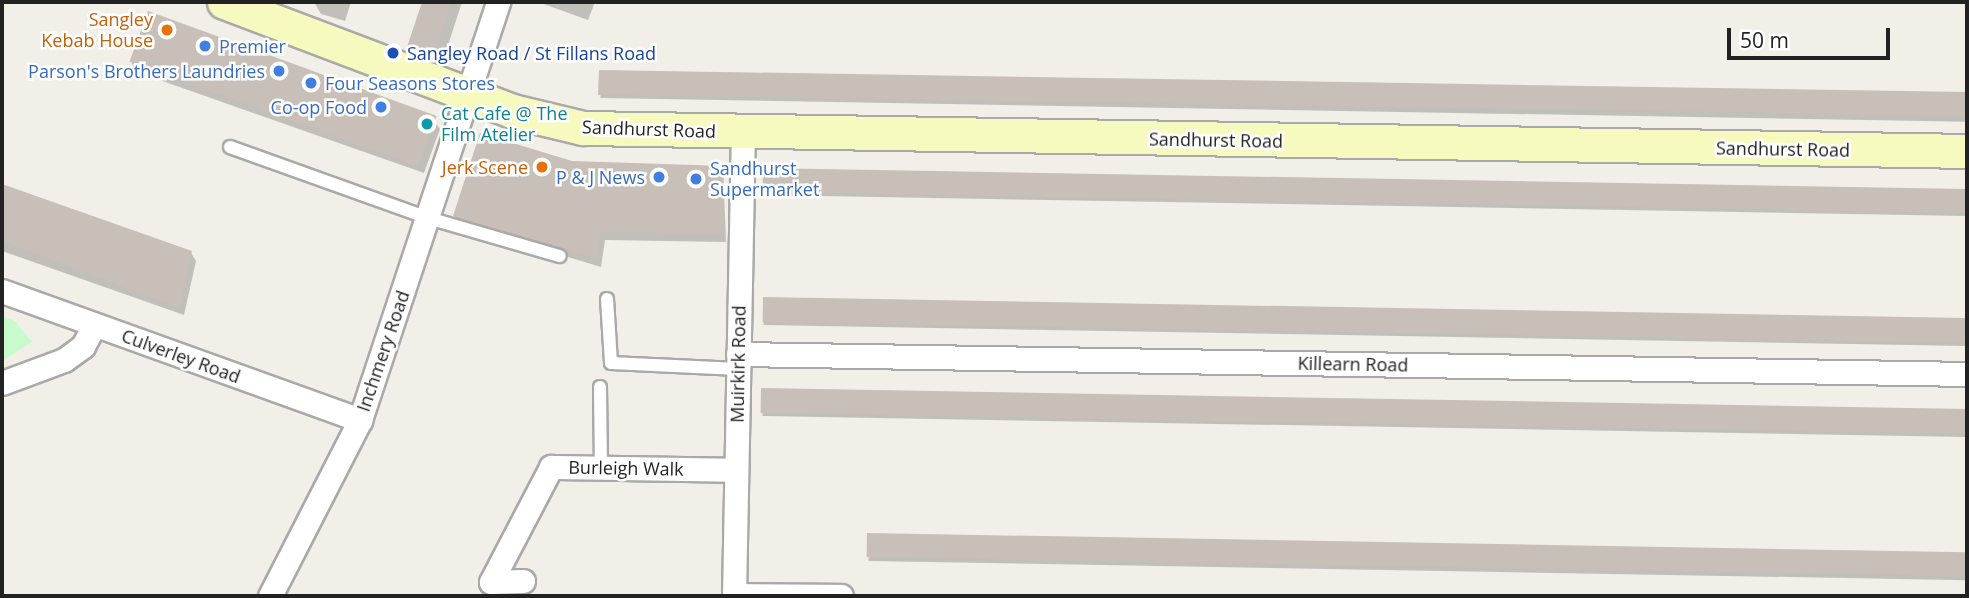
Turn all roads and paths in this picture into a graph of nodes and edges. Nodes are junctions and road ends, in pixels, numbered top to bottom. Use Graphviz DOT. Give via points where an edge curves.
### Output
graph roads {
  1 [pos="224,2"];
  2 [pos="498,2"];
  3 [pos="275,11"];
  4 [pos="469,95"];
  5 [pos="743,132"];
  6 [pos="230,147"];
  7 [pos="1967,151"];
  8 [pos="428,218"];
  9 [pos="561,256"];
  10 [pos="2,291"];
  11 [pos="607,299"];
  12 [pos="94,325"];
  13 [pos="738,362"];
  14 [pos="1967,374"];
  15 [pos="2,383"];
  16 [pos="600,387"];
  17 [pos="360,421"];
  18 [pos="601,467"];
  19 [pos="736,470"];
  20 [pos="523,581"];
  21 [pos="734,595"];
  22 [pos="270,596"];
  23 [pos="841,596"];
  1 -- 3 [label="street, Sandhurst Road"];
  2 -- 4 [label="street, Inchmery Road"];
  3 -- 4 [label="street, Sandhurst Road"];
  4 -- 5 [label="street, Sandhurst Road" via="572,126"];
  4 -- 8 [label="street, Inchmery Road"];
  5 -- 7 [label="street, Sandhurst Road"];
  5 -- 13 [label="street, Muirkirk Road"];
  6 -- 8 [label="lane"];
  8 -- 9 [label="lane"];
  8 -- 17 [label="street, Inchmery Road"];
  10 -- 12 [label="street, Culverley Road"];
  11 -- 13 [label="lane" via="611,363"];
  12 -- 15 [label="street" via="83,346 64,360"];
  12 -- 17 [label="street, Culverley Road"];
  13 -- 14 [label="street, Killearn Road"];
  13 -- 19 [label="street, Muirkirk Road"];
  16 -- 18 [label="lane"];
  17 -- 22 [label="street, Inchmery Road"];
  18 -- 19 [label="street, Burleigh Walk"];
  18 -- 20 [label="street, Burleigh Walk" via="551,467 491,582"];
  19 -- 21 [label="street, Muirkirk Road"];
  21 -- 23 [label="street"];
}
